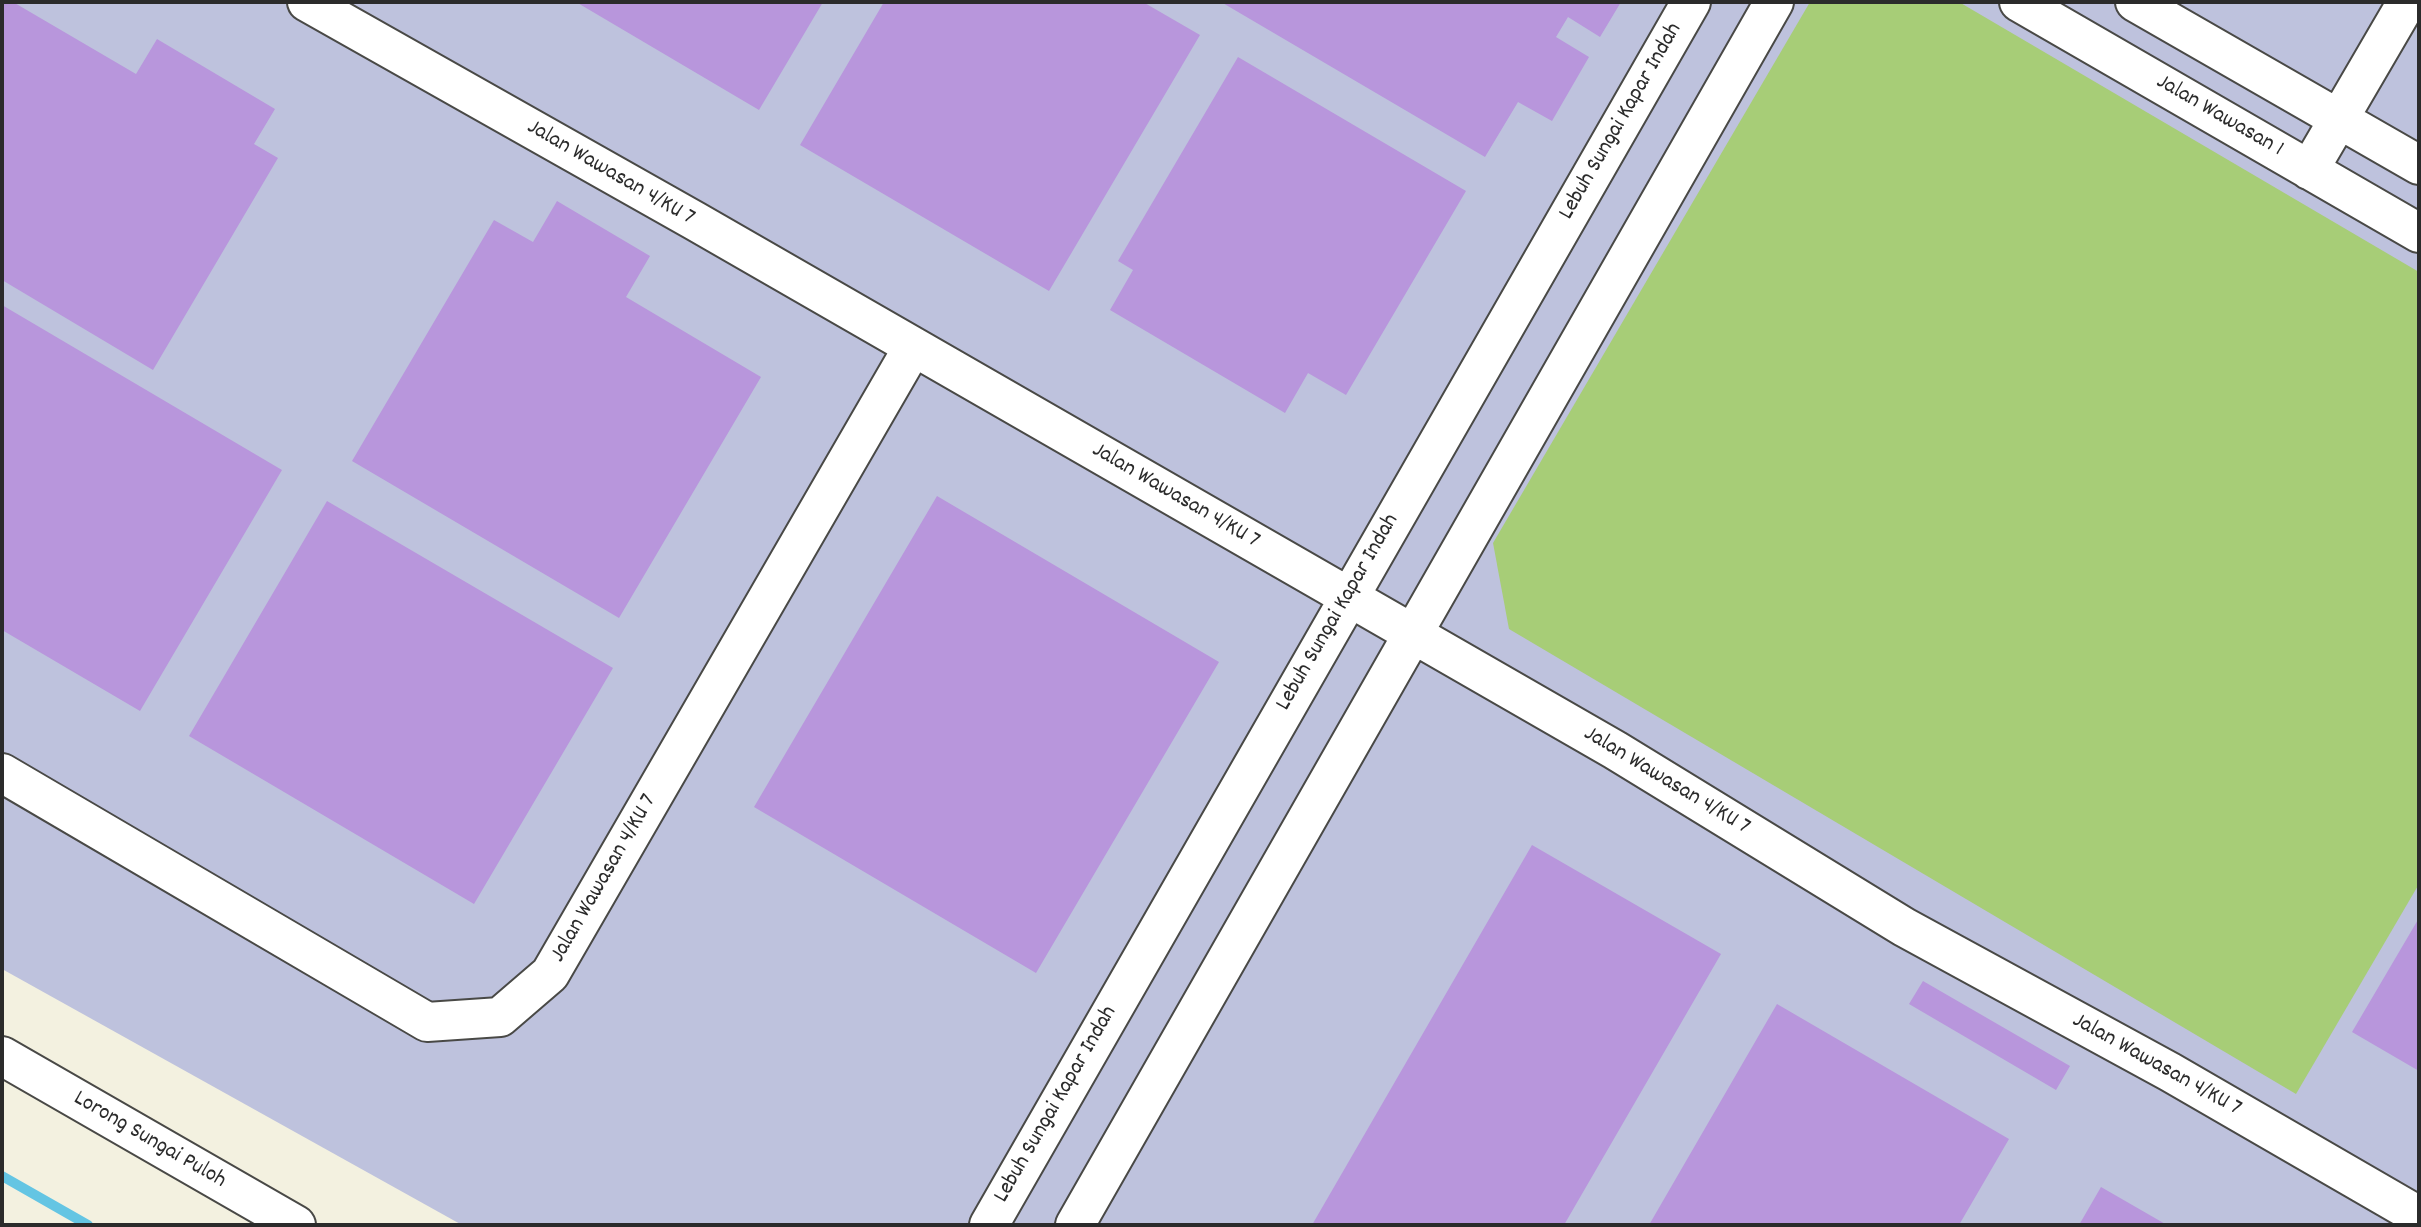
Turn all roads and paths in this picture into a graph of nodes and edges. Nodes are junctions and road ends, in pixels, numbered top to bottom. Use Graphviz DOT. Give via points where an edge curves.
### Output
graph roads {
  1 [pos="307,2"];
  2 [pos="1691,2"];
  3 [pos="1774,2"];
  4 [pos="2019,2"];
  5 [pos="2135,2"];
  6 [pos="2407,2"];
  7 [pos="2340,120"];
  8 [pos="2419,165"];
  9 [pos="2309,170"];
  10 [pos="2419,233"];
  11 [pos="913,346"];
  12 [pos="1348,596"];
  13 [pos="1412,633"];
  14 [pos="2,773"];
  15 [pos="2,1056"];
  16 [pos="2419,1216"];
  17 [pos="296,1225"];
  18 [pos="989,1225"];
  19 [pos="1075,1225"];
  1 -- 11 [label="street, Jalan Wawasan 4/KU 7"];
  2 -- 12 [label="street, Lebuh Sungai Kapar Indah"];
  3 -- 13 [label="street"];
  4 -- 9 [label="street, Jalan Wawasan 1"];
  5 -- 7 [label="street"];
  6 -- 7 [label="street"];
  7 -- 8 [label="street"];
  7 -- 9 [label="street"];
  9 -- 10 [label="street, Jalan Wawasan 1"];
  11 -- 12 [label="street, Jalan Wawasan 4/KU 7"];
  11 -- 14 [label="street, Jalan Wawasan 4/KU 7" via="551,974 500,1017 428,1022"];
  12 -- 13 [label="street, Jalan Wawasan 4/KU 7"];
  12 -- 18 [label="street, Lebuh Sungai Kapar Indah"];
  13 -- 16 [label="street, Jalan Wawasan 4/KU 7" via="1615,750 1904,927 2170,1072"];
  13 -- 19 [label="street"];
  15 -- 17 [label="street, Lorong Sungai Puloh"];
}
